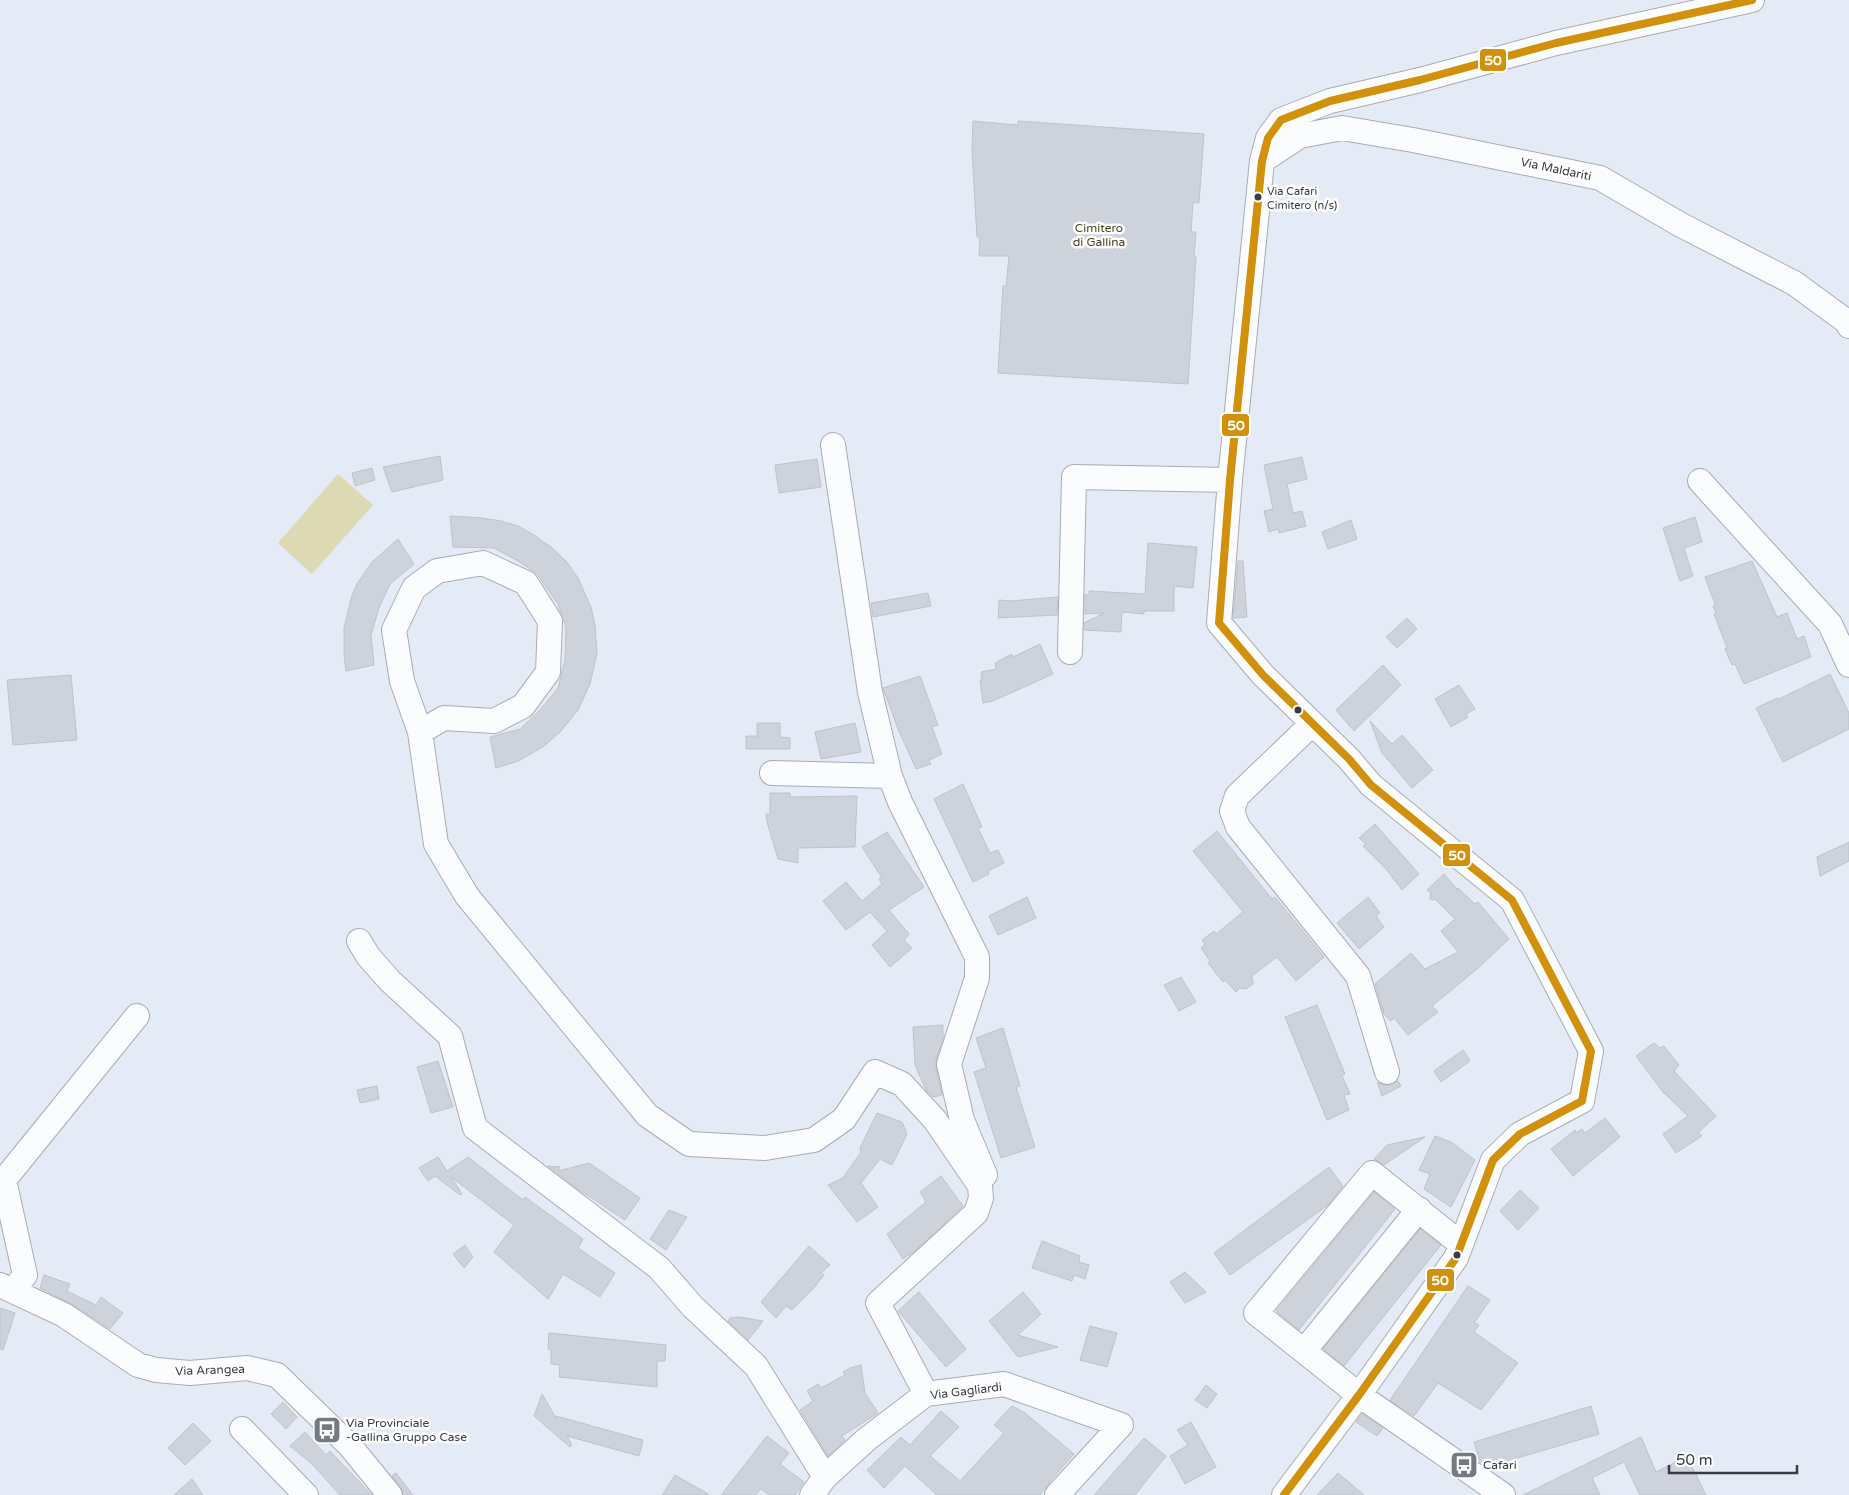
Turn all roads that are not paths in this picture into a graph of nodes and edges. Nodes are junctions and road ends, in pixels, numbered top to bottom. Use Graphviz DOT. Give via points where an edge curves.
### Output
graph roads {
  1 [pos="1752,0"];
  2 [pos="1262,161"];
  3 [pos="1849,326"];
  4 [pos="833,445"];
  5 [pos="1230,480"];
  6 [pos="1700,480"];
  7 [pos="1070,652"];
  8 [pos="1849,665"];
  9 [pos="1312,724"];
  10 [pos="420,732"];
  11 [pos="772,773"];
  12 [pos="890,776"];
  13 [pos="359,941"];
  14 [pos="137,1016"];
  15 [pos="1387,1072"];
  16 [pos="980,1186"];
  17 [pos="1419,1209"];
  18 [pos="1461,1244"];
  19 [pos="7,1288"];
  20 [pos="1304,1351"];
  21 [pos="926,1394"];
  22 [pos="1359,1395"];
  23 [pos="242,1429"];
  24 [pos="818,1486"];
  25 [pos="306,1495"];
  26 [pos="390,1495"];
  27 [pos="1057,1495"];
  28 [pos="1284,1495"];
  29 [pos="1503,1495"];
  1 -- 2 [label="street" via="1556,43 1330,101 1281,120 1268,138"];
  2 -- 3 [label="street, Via Maldariti" via="1300,136 1342,128 1600,178 1681,225 1794,283"];
  2 -- 5 [label="street"];
  4 -- 12 [label="street" via="870,692"];
  5 -- 7 [label="street" via="1074,477"];
  5 -- 9 [label="street" via="1219,623 1263,675"];
  6 -- 8 [label="street" via="1830,624"];
  9 -- 15 [label="street" via="1237,796 1232,811 1238,827 1358,976"];
  9 -- 18 [label="street" via="1371,785 1512,900 1591,1052 1582,1101 1520,1134 1493,1160"];
  10 -- 10 [label="street" via="402,680 394,630 414,588 437,571 483,564 526,583 550,621 548,672 523,706 494,721 444,718"];
  10 -- 16 [label="street" via="436,844 467,896 647,1116 689,1144 765,1148 814,1140 844,1119 875,1072 902,1084 935,1120"];
  11 -- 12 [label="street"];
  12 -- 16 [label="street" via="977,957 977,978 948,1064 962,1120 987,1181"];
  13 -- 24 [label="street" via="390,981 450,1036 475,1128 659,1268 693,1307 756,1366"];
  14 -- 19 [label="street" via="4,1180 25,1275"];
  16 -- 21 [label="street" via="981,1198 976,1213 878,1303"];
  17 -- 18 [label="street"];
  17 -- 20 [label="street"];
  17 -- 20 [label="street" via="1372,1173 1256,1313"];
  18 -- 22 [label="street" via="1456,1258"];
  19 -- 26 [label="street, Via Arangea" via="64,1314 138,1365 190,1373 247,1368 277,1375 350,1446"];
  20 -- 22 [label="street"];
  21 -- 24 [label="street, Via Gagliardi" via="867,1439"];
  21 -- 27 [label="street, Via Gagliardi" via="1004,1384 1121,1425"];
  22 -- 28 [label="street"];
  22 -- 29 [label="street"];
  23 -- 25 [label="street"];
}
